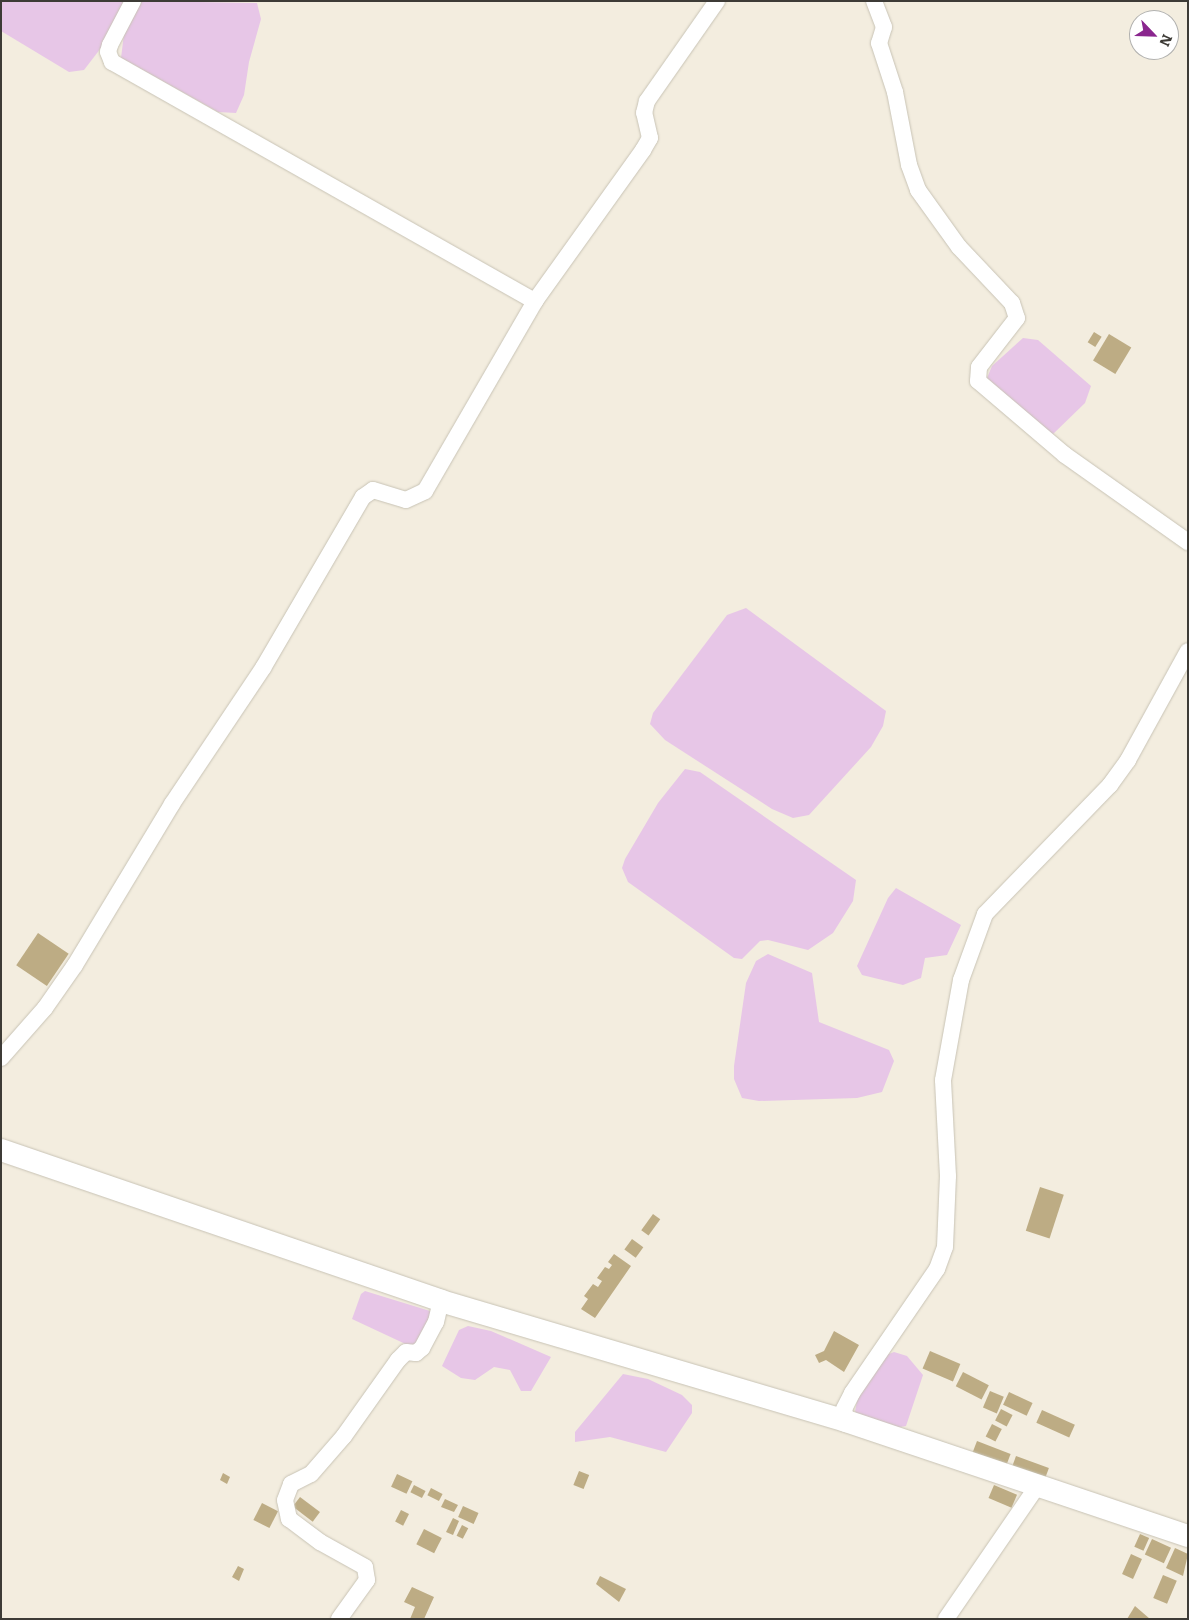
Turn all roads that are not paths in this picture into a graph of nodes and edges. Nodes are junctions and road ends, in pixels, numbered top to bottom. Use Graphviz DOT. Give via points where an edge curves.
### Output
graph roads {
  1 [pos="132,1"];
  2 [pos="717,1"];
  3 [pos="874,1"];
  4 [pos="535,301"];
  5 [pos="1188,542"];
  6 [pos="1188,651"];
  7 [pos="1,1058"];
  8 [pos="1,1150"];
  9 [pos="441,1301"];
  10 [pos="846,1421"];
  11 [pos="1038,1485"];
  12 [pos="1188,1536"];
  13 [pos="339,1619"];
  14 [pos="946,1619"];
  1 -- 4 [label="street" via="110,45 108,52 112,62"];
  2 -- 4 [label="street" via="647,100 644,113 650,138 644,150"];
  3 -- 5 [label="street" via="884,27 880,43 895,92 909,166 918,190 953,240 1015,310 1015,325 979,367 978,381 1065,455"];
  4 -- 7 [label="street" via="425,491 406,500 373,490 363,497 263,668 172,804 75,965 45,1008"];
  6 -- 10 [label="street" via="1128,760 1110,785 985,914 961,980 943,1080 948,1176 945,1247 937,1269 852,1393 844,1409"];
  8 -- 9 [label="main road"];
  9 -- 10 [label="main road"];
  9 -- 13 [label="street" via="436,1322 422,1348 416,1354 406,1352 398,1360 344,1436 311,1474 291,1484 284,1500 289,1519 320,1542 365,1566 367,1580"];
  10 -- 11 [label="main road"];
  11 -- 12 [label="main road"];
  11 -- 14 [label="street"];
}
